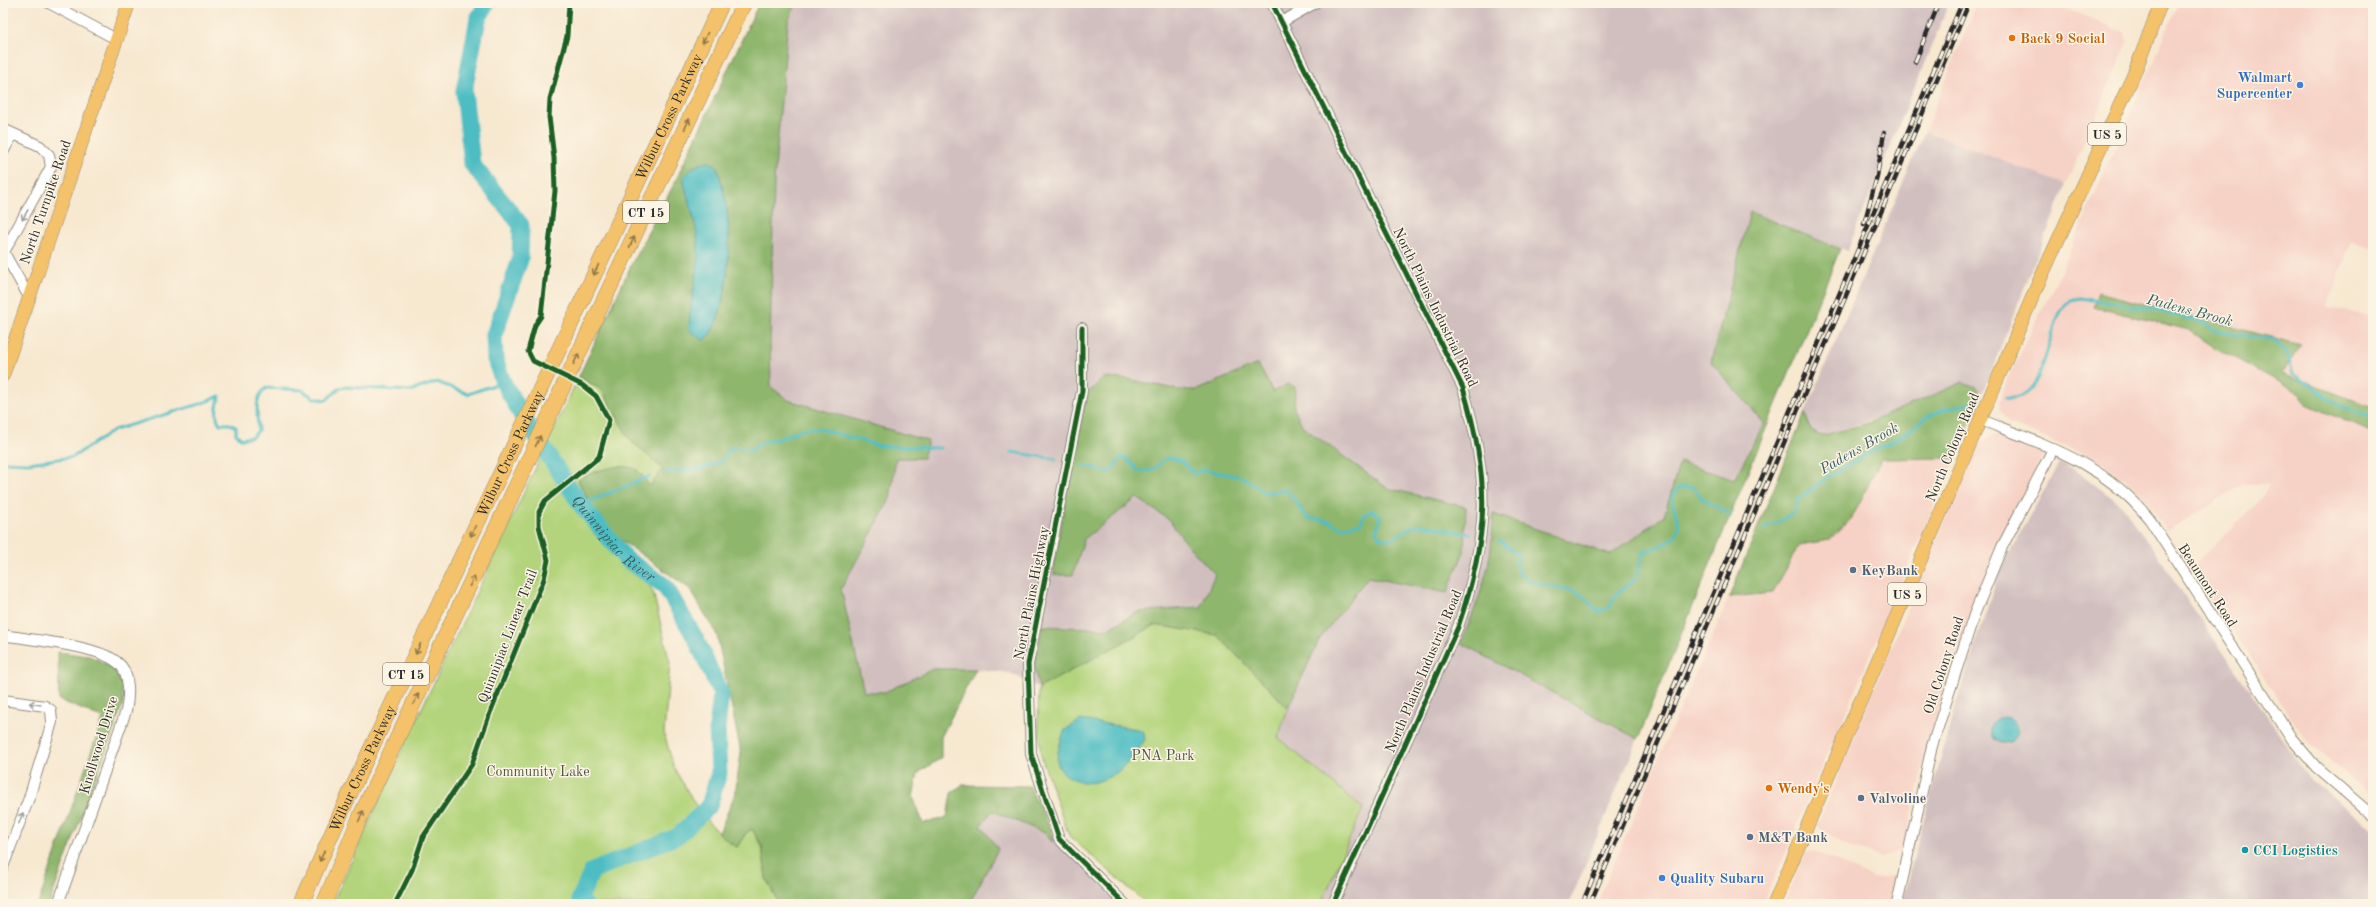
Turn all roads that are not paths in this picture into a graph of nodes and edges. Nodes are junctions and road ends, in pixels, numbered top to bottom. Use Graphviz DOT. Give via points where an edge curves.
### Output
graph roads {
  1 [pos="49,3"];
  2 [pos="129,3"];
  3 [pos="722,3"];
  4 [pos="744,3"];
  5 [pos="1272,3"];
  6 [pos="1315,3"];
  7 [pos="2161,3"];
  8 [pos="1282,22"];
  9 [pos="116,39"];
  10 [pos="3,129"];
  11 [pos="13,134"];
  12 [pos="3,152"];
  13 [pos="4,252"];
  14 [pos="29,297"];
  15 [pos="1082,328"];
  16 [pos="3,375"];
  17 [pos="1981,420"];
  18 [pos="2053,449"];
  19 [pos="3,634"];
  20 [pos="3,700"];
  21 [pos="2373,816"];
  22 [pos="3,868"];
  23 [pos="58,904"];
  24 [pos="301,904"];
  25 [pos="324,904"];
  26 [pos="1125,904"];
  27 [pos="1333,904"];
  28 [pos="1774,904"];
  29 [pos="1897,904"];
  1 -- 9 [label="street"];
  2 -- 9 [label="main road, North Turnpike Road"];
  3 -- 24 [label="highway, Wilbur Cross Parkway / CT 15, one-way" via="344,806"];
  25 -- 4 [label="highway, Wilbur Cross Parkway / CT 15, one-way" via="361,815"];
  5 -- 8 [label="street, North Plains Industrial Road"];
  6 -- 8 [label="street"];
  7 -- 17 [label="main road, North Colony Road / US 5" via="2134,74 2038,284"];
  8 -- 27 [label="street, North Plains Industrial Road" via="1463,388 1476,429 1484,499 1481,541 1474,577 1458,627"];
  9 -- 14 [label="main road, North Turnpike Road"];
  10 -- 11 [label="street"];
  11 -- 12 [label="street"];
  11 -- 13 [label="street, one-way" via="40,146 49,155 51,167"];
  13 -- 14 [label="street"];
  14 -- 16 [label="main road, North Turnpike Road"];
  15 -- 26 [label="street, North Plains Highway" via="1082,391 1028,664 1031,754 1059,839"];
  17 -- 18 [label="street, Beaumont Road"];
  17 -- 28 [label="main road, North Colony Road / US 5"];
  18 -- 21 [label="street, Beaumont Road" via="2094,468 2116,483 2136,502 2292,739 2316,767"];
  18 -- 29 [label="street, Old Colony Road" via="2002,547 1974,615 1932,746"];
  19 -- 23 [label="street, Knollwood Drive" via="106,656 118,662 126,678 126,712"];
  22 -- 20 [label="street, one-way" via="52,722 51,710 44,706"];
}
